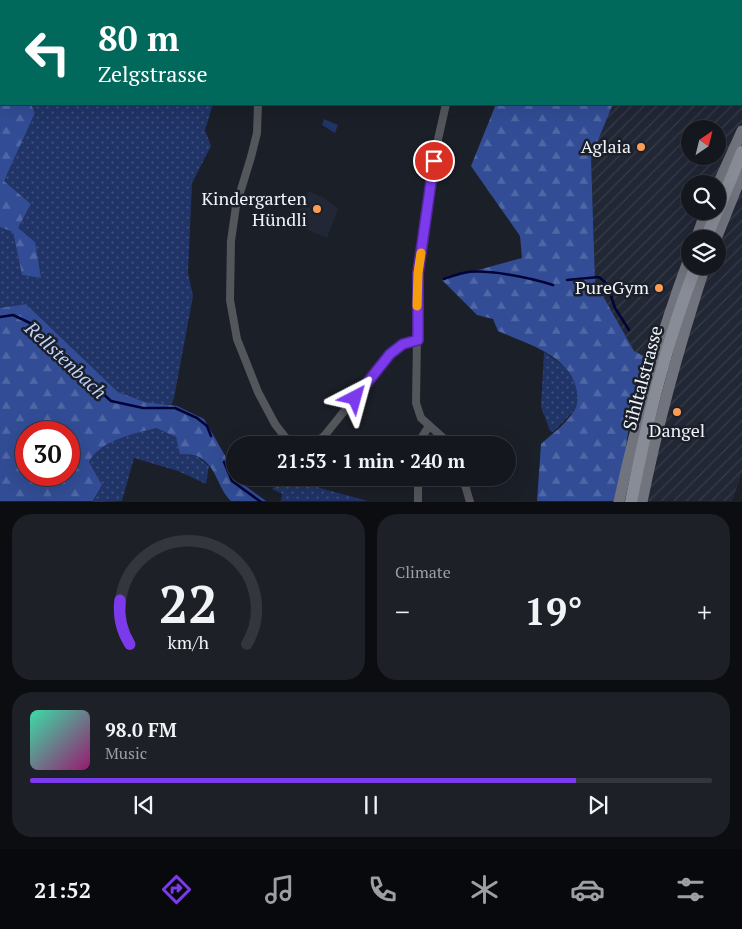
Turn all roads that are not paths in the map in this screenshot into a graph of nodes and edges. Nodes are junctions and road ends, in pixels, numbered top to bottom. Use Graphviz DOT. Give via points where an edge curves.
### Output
graph roads {
  1 [pos="258,105"];
  2 [pos="446,105"];
  3 [pos="742,131"];
  4 [pos="742,152"];
  5 [pos="742,174"];
  6 [pos="722,175"];
  7 [pos="726,190"];
  8 [pos="720,230"];
  9 [pos="683,275"];
  10 [pos="693,275"];
  11 [pos="702,275"];
  12 [pos="418,340"];
  13 [pos="428,426"];
  14 [pos="284,436"];
  15 [pos="324,436"];
  16 [pos="422,436"];
  17 [pos="440,436"];
  18 [pos="418,486"];
  19 [pos="465,486"];
  20 [pos="418,502"];
  21 [pos="470,502"];
  22 [pos="620,502"];
  23 [pos="631,502"];
  24 [pos="642,502"];
  1 -- 14 [label="street" via="257,133 236,206 231,241 230,300 237,339 258,392"];
  2 -- 12 [label="street" via="418,273"];
  3 -- 6 [label="street"];
  4 -- 7 [label="main road"];
  5 -- 8 [label="street"];
  9 -- 22 [label="street" via="655,358"];
  10 -- 23 [label="main road, Sihltalstrasse" via="670,345"];
  11 -- 24 [label="street"];
  12 -- 13 [label="street" via="416,403"];
  12 -- 15 [label="street" via="403,344 390,354"];
  13 -- 16 [label="street"];
  13 -- 17 [label="street"];
  18 -- 20 [label="street"];
  19 -- 21 [label="street"];
}
